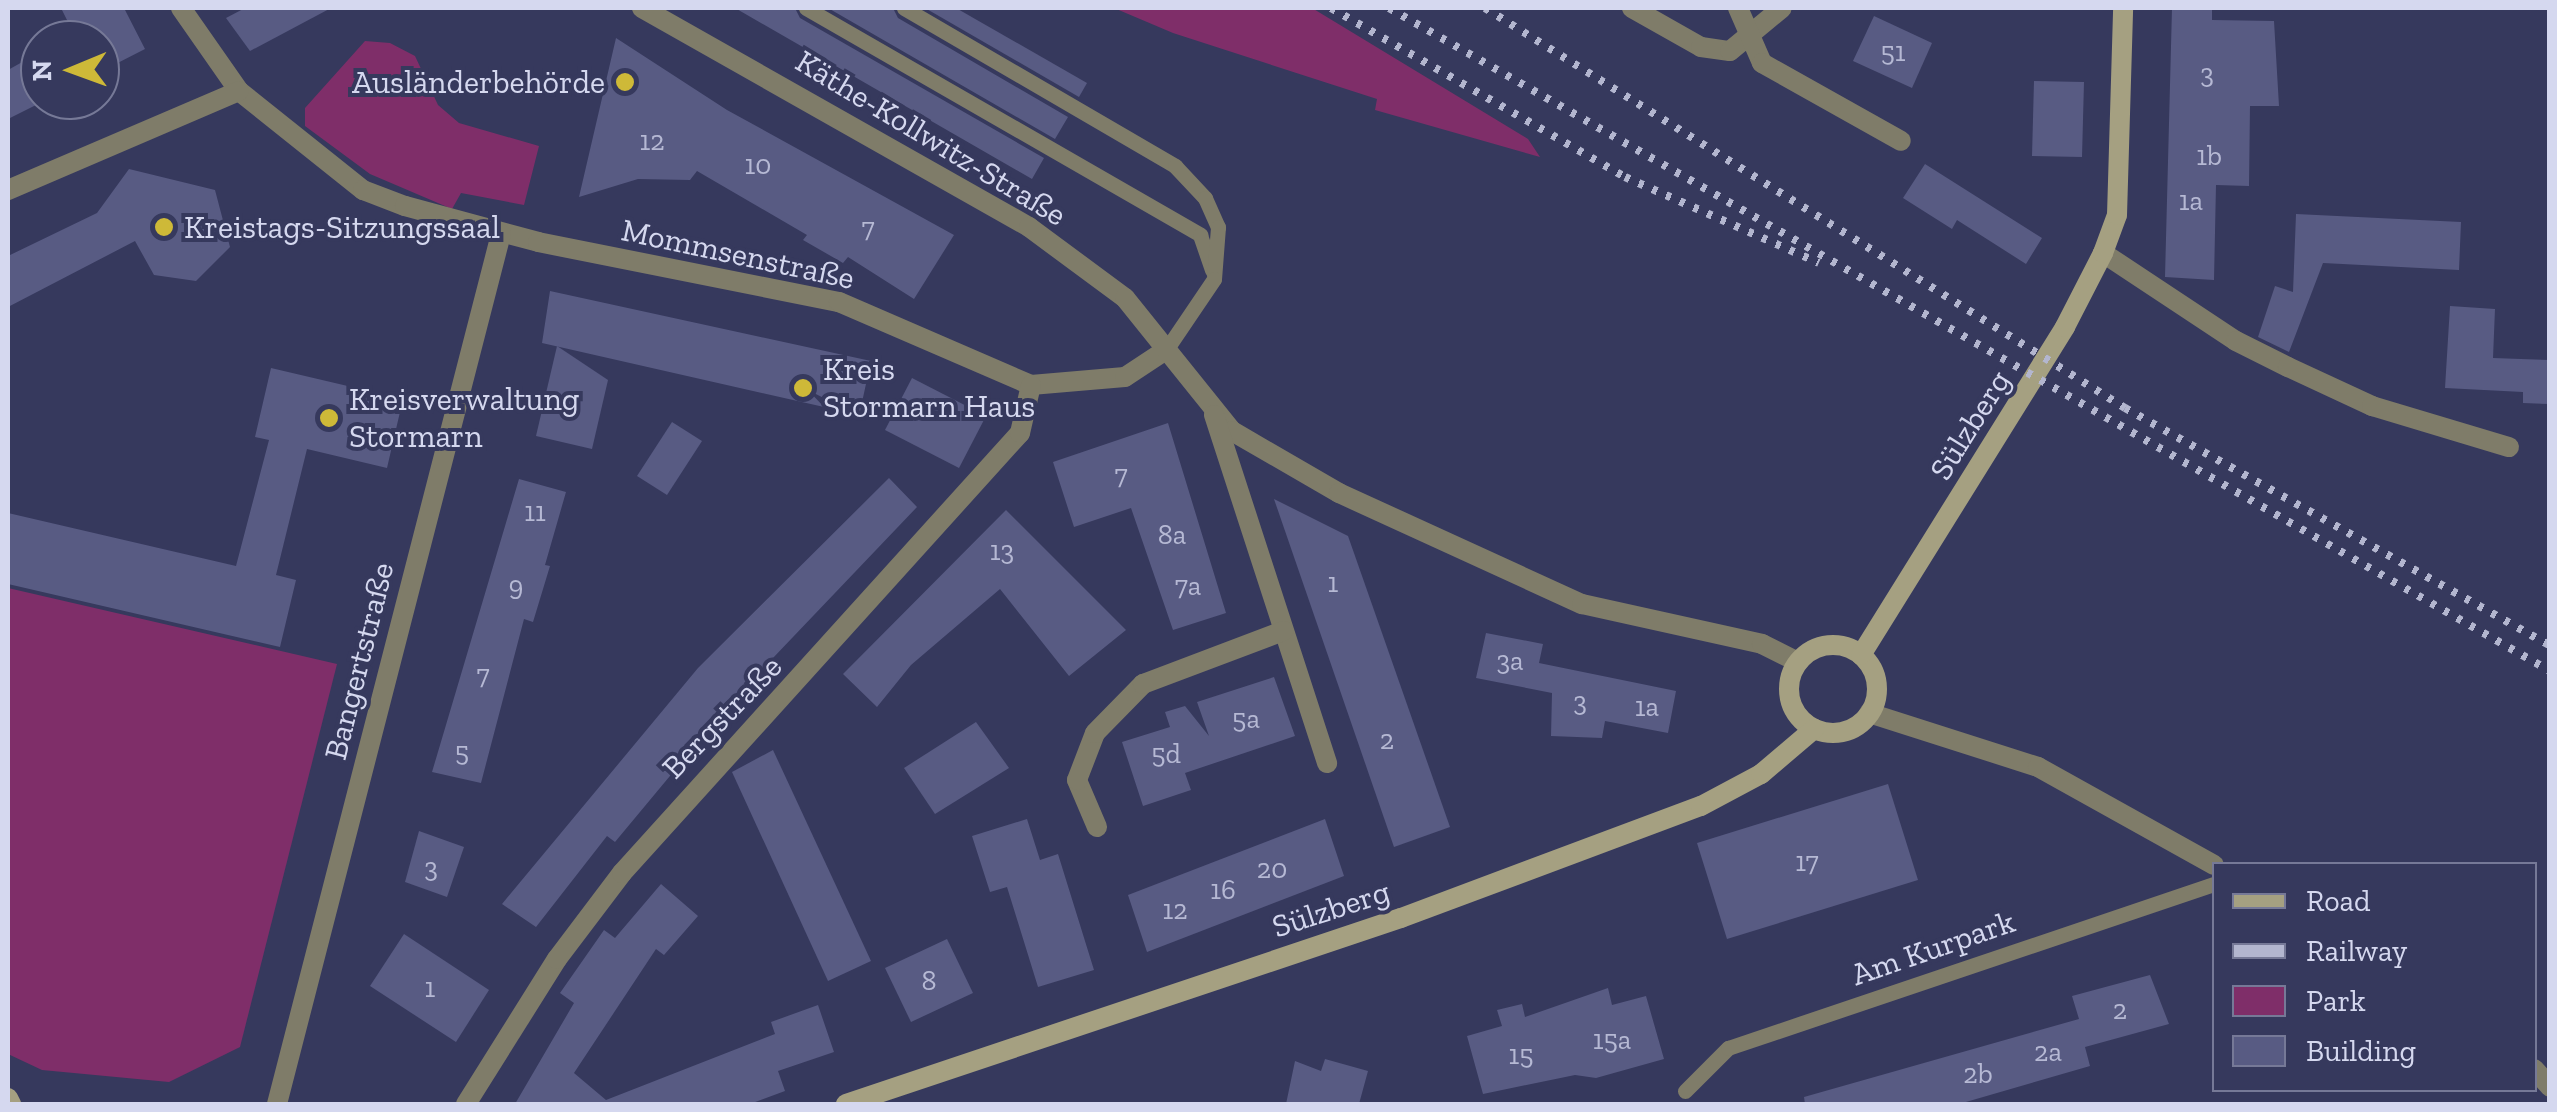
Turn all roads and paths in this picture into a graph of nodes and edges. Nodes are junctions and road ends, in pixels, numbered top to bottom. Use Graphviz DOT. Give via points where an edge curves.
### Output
graph roads {
  1 [pos="181,8"];
  2 [pos="642,8"];
  3 [pos="806,8"];
  4 [pos="904,8"];
  5 [pos="1632,8"];
  6 [pos="1738,8"];
  7 [pos="1782,8"];
  8 [pos="2123,8"];
  9 [pos="673,13"];
  10 [pos="1754,33"];
  11 [pos="239,91"];
  12 [pos="1902,140"];
  13 [pos="8,190"];
  14 [pos="501,234"];
  15 [pos="2103,253"];
  16 [pos="1214,279"];
  17 [pos="1166,350"];
  18 [pos="1031,385"];
  19 [pos="1213,413"];
  20 [pos="2509,447"];
  21 [pos="1283,632"];
  22 [pos="1861,655"];
  23 [pos="1798,662"];
  24 [pos="1869,714"];
  25 [pos="1814,729"];
  26 [pos="1327,763"];
  27 [pos="1097,827"];
  28 [pos="2212,863"];
  29 [pos="2212,885"];
  30 [pos="1685,1090"];
  31 [pos="277,1104"];
  32 [pos="466,1104"];
  33 [pos="846,1104"];
  1 -- 11 [label="street, Mommsenstraße"];
  2 -- 9 [label="street, Käthe-Kollwitz-Straße"];
  3 -- 16 [label="lane" via="1200,234"];
  4 -- 16 [label="lane" via="1175,166 1206,198 1218,227"];
  5 -- 10 [label="street" via="1700,47 1730,51"];
  6 -- 10 [label="street"];
  7 -- 10 [label="street"];
  8 -- 15 [label="street, Sülzberg" via="2117,215"];
  9 -- 17 [label="street, Käthe-Kollwitz-Straße" via="1029,227 1125,298"];
  10 -- 12 [label="street" via="1762,63"];
  11 -- 13 [label="street"];
  11 -- 14 [label="street, Mommsenstraße" via="363,190"];
  14 -- 18 [label="street, Mommsenstraße" via="839,302"];
  14 -- 31 [label="street, Bangertstraße"];
  15 -- 20 [label="street" via="2236,342 2288,367 2372,406"];
  15 -- 22 [label="street, Sülzberg" via="2066,327"];
  16 -- 17 [label="lane"];
  17 -- 18 [label="street, Mommsenstraße" via="1124,377"];
  17 -- 19 [label="street"];
  18 -- 32 [label="street, Bergstraße" via="1020,434 622,873 556,959"];
  19 -- 21 [label="street"];
  19 -- 23 [label="street" via="1339,494 1442,545 1582,604 1762,644"];
  21 -- 26 [label="street"];
  21 -- 27 [label="street" via="1143,684 1095,733 1077,780"];
  22 -- 23 [label="street" via="1821,646"];
  22 -- 24 [label="street" via="1875,676"];
  23 -- 25 [label="street" via="1790,700"];
  24 -- 25 [label="street, Sülzberg" via="1838,733"];
  24 -- 28 [label="street" via="2038,767"];
  25 -- 33 [label="street, Sülzberg" via="1762,774 1701,806 1401,918"];
  29 -- 30 [label="lane, Am Kurpark" via="1728,1048"];
}
